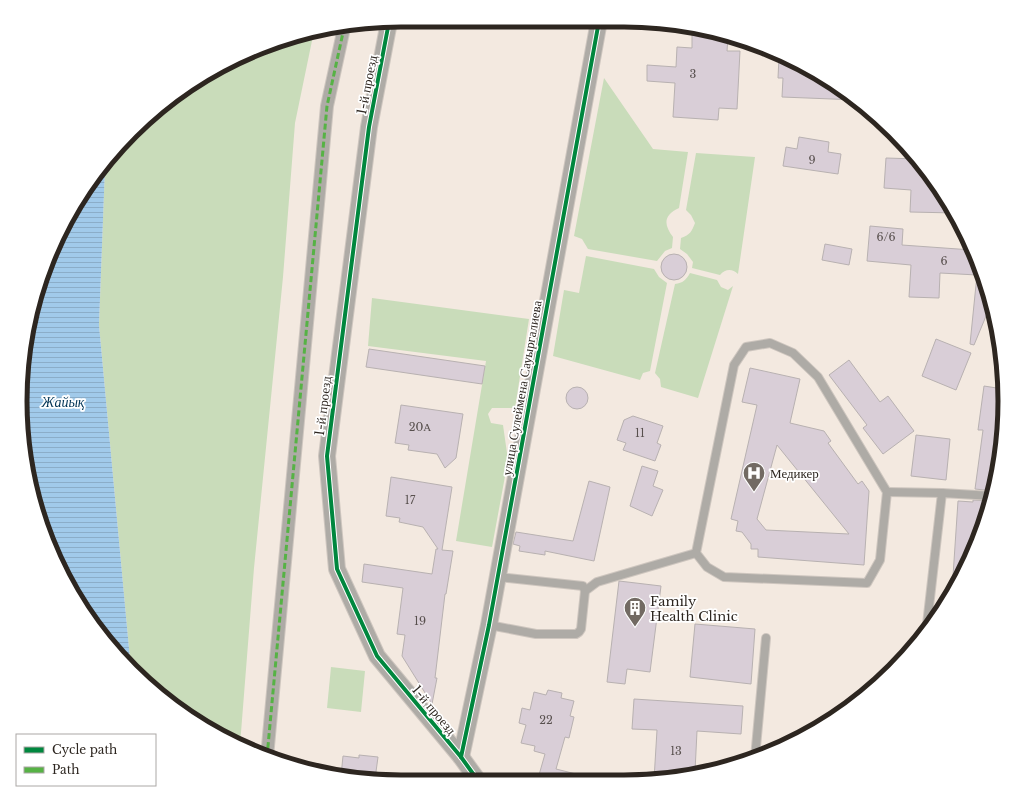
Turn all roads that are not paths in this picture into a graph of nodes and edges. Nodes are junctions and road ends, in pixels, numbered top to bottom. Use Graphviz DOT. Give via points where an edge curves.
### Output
graph roads {
  1 [pos="598,27"];
  2 [pos="388,28"];
  3 [pos="343,31"];
  4 [pos="887,492"];
  5 [pos="942,493"];
  6 [pos="986,496"];
  7 [pos="696,553"];
  8 [pos="498,578"];
  9 [pos="585,591"];
  10 [pos="928,620"];
  11 [pos="489,624"];
  12 [pos="766,638"];
  13 [pos="268,750"];
  14 [pos="756,751"];
  15 [pos="461,757"];
  16 [pos="474,775"];
  1 -- 8 [label="street, улица Сулеймена Сауыргалиева"];
  2 -- 15 [label="street, 1-й проезд" via="369,127 327,456 337,570 377,656"];
  3 -- 13 [label="street" via="327,106"];
  4 -- 5 [label="lane"];
  4 -- 7 [label="lane" via="880,560 867,584 724,577 707,567"];
  4 -- 7 [label="lane" via="818,377 793,352 770,343 746,347 734,365"];
  5 -- 6 [label="lane"];
  5 -- 10 [label="lane"];
  7 -- 9 [label="lane" via="597,582"];
  8 -- 9 [label="lane" via="583,586"];
  8 -- 11 [label="street, улица Сулеймена Сауыргалиева"];
  9 -- 11 [label="lane" via="581,629 576,634 536,634"];
  11 -- 15 [label="street, улица Сулеймена Сауыргалиева"];
  12 -- 14 [label="lane"];
  15 -- 16 [label="street, 1-й проезд"];
}
